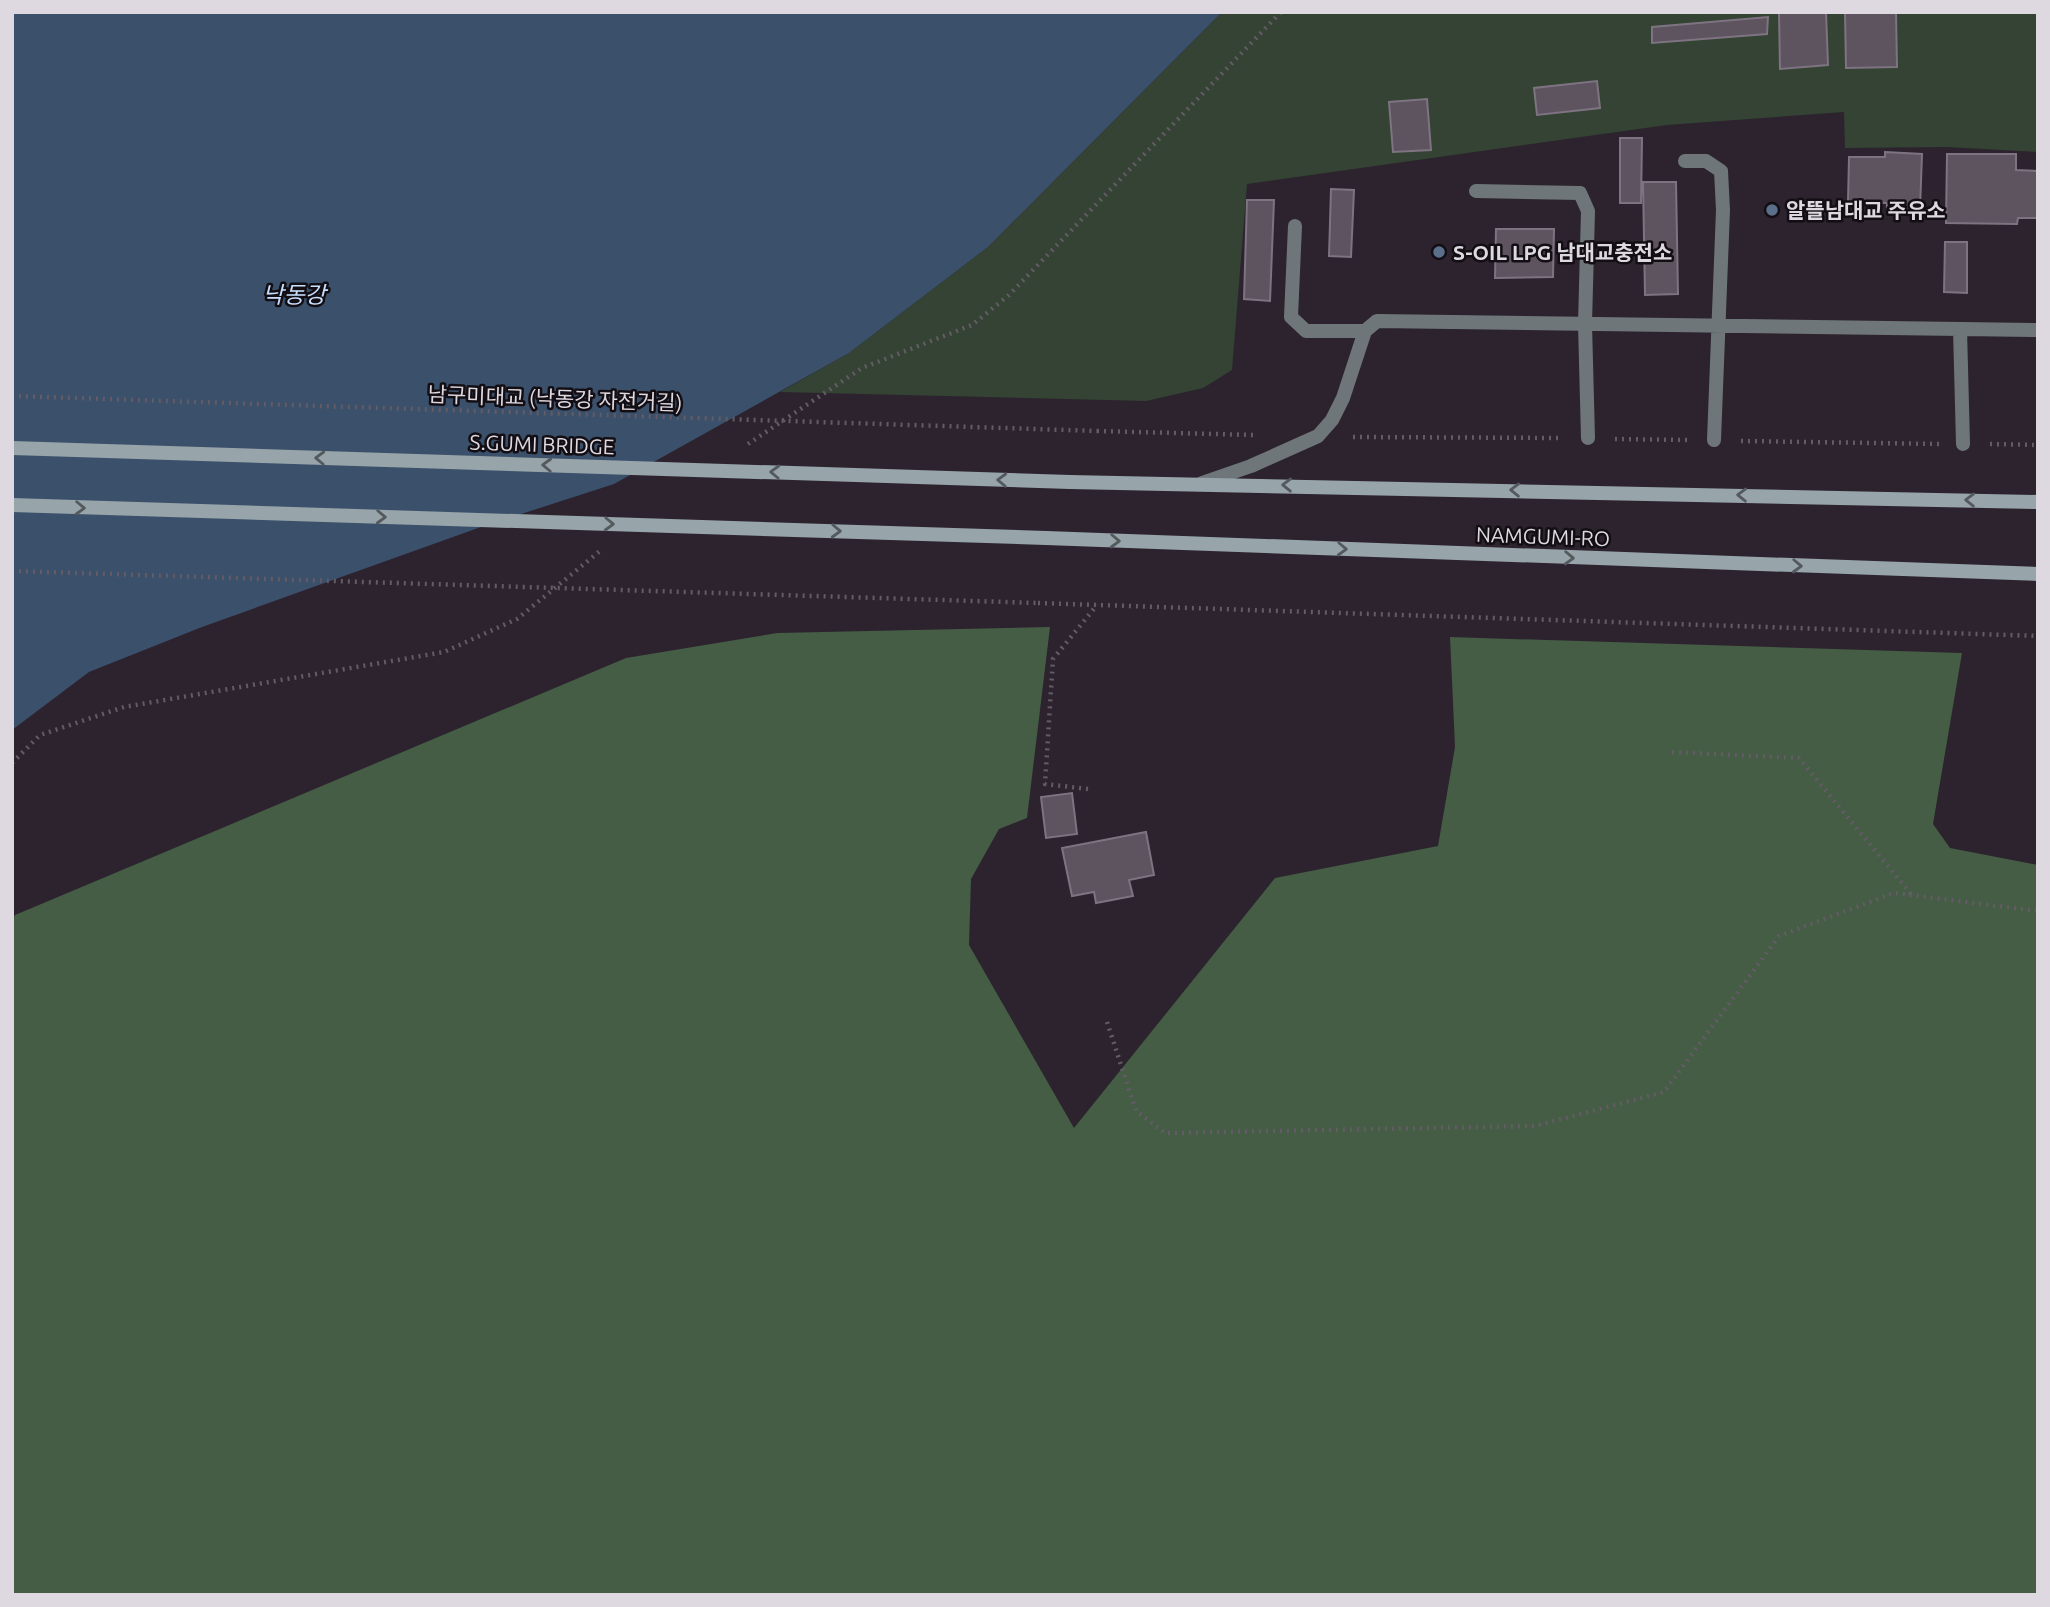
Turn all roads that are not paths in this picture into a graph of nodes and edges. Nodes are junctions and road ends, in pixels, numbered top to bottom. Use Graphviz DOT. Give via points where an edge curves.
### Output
graph roads {
  1 [pos="1685,161"];
  2 [pos="1476,191"];
  3 [pos="1295,226"];
  4 [pos="1586,324"];
  5 [pos="1717,326"];
  6 [pos="1961,329"];
  7 [pos="2038,330"];
  8 [pos="1365,331"];
  9 [pos="1588,438"];
  10 [pos="1714,440"];
  11 [pos="1963,444"];
  12 [pos="12,448"];
  13 [pos="1202,483"];
  14 [pos="2038,502"];
  15 [pos="12,506"];
  16 [pos="2038,574"];
  1 -- 5 [label="lane" via="1706,161 1721,172"];
  2 -- 4 [label="lane" via="1580,193 1588,211"];
  3 -- 8 [label="lane" via="1291,317 1306,331"];
  4 -- 5 [label="lane"];
  4 -- 8 [label="lane" via="1377,321"];
  4 -- 9 [label="lane"];
  5 -- 6 [label="lane"];
  5 -- 10 [label="lane"];
  6 -- 7 [label="lane"];
  6 -- 11 [label="lane"];
  8 -- 13 [label="lane" via="1343,398 1318,436"];
  13 -- 12 [label="street, S.GUMI BRIDGE, one-way, bridge"];
  14 -- 13 [label="street, one-way"];
  15 -- 16 [label="street, NAMGUMI-RO, one-way, bridge"];
}
